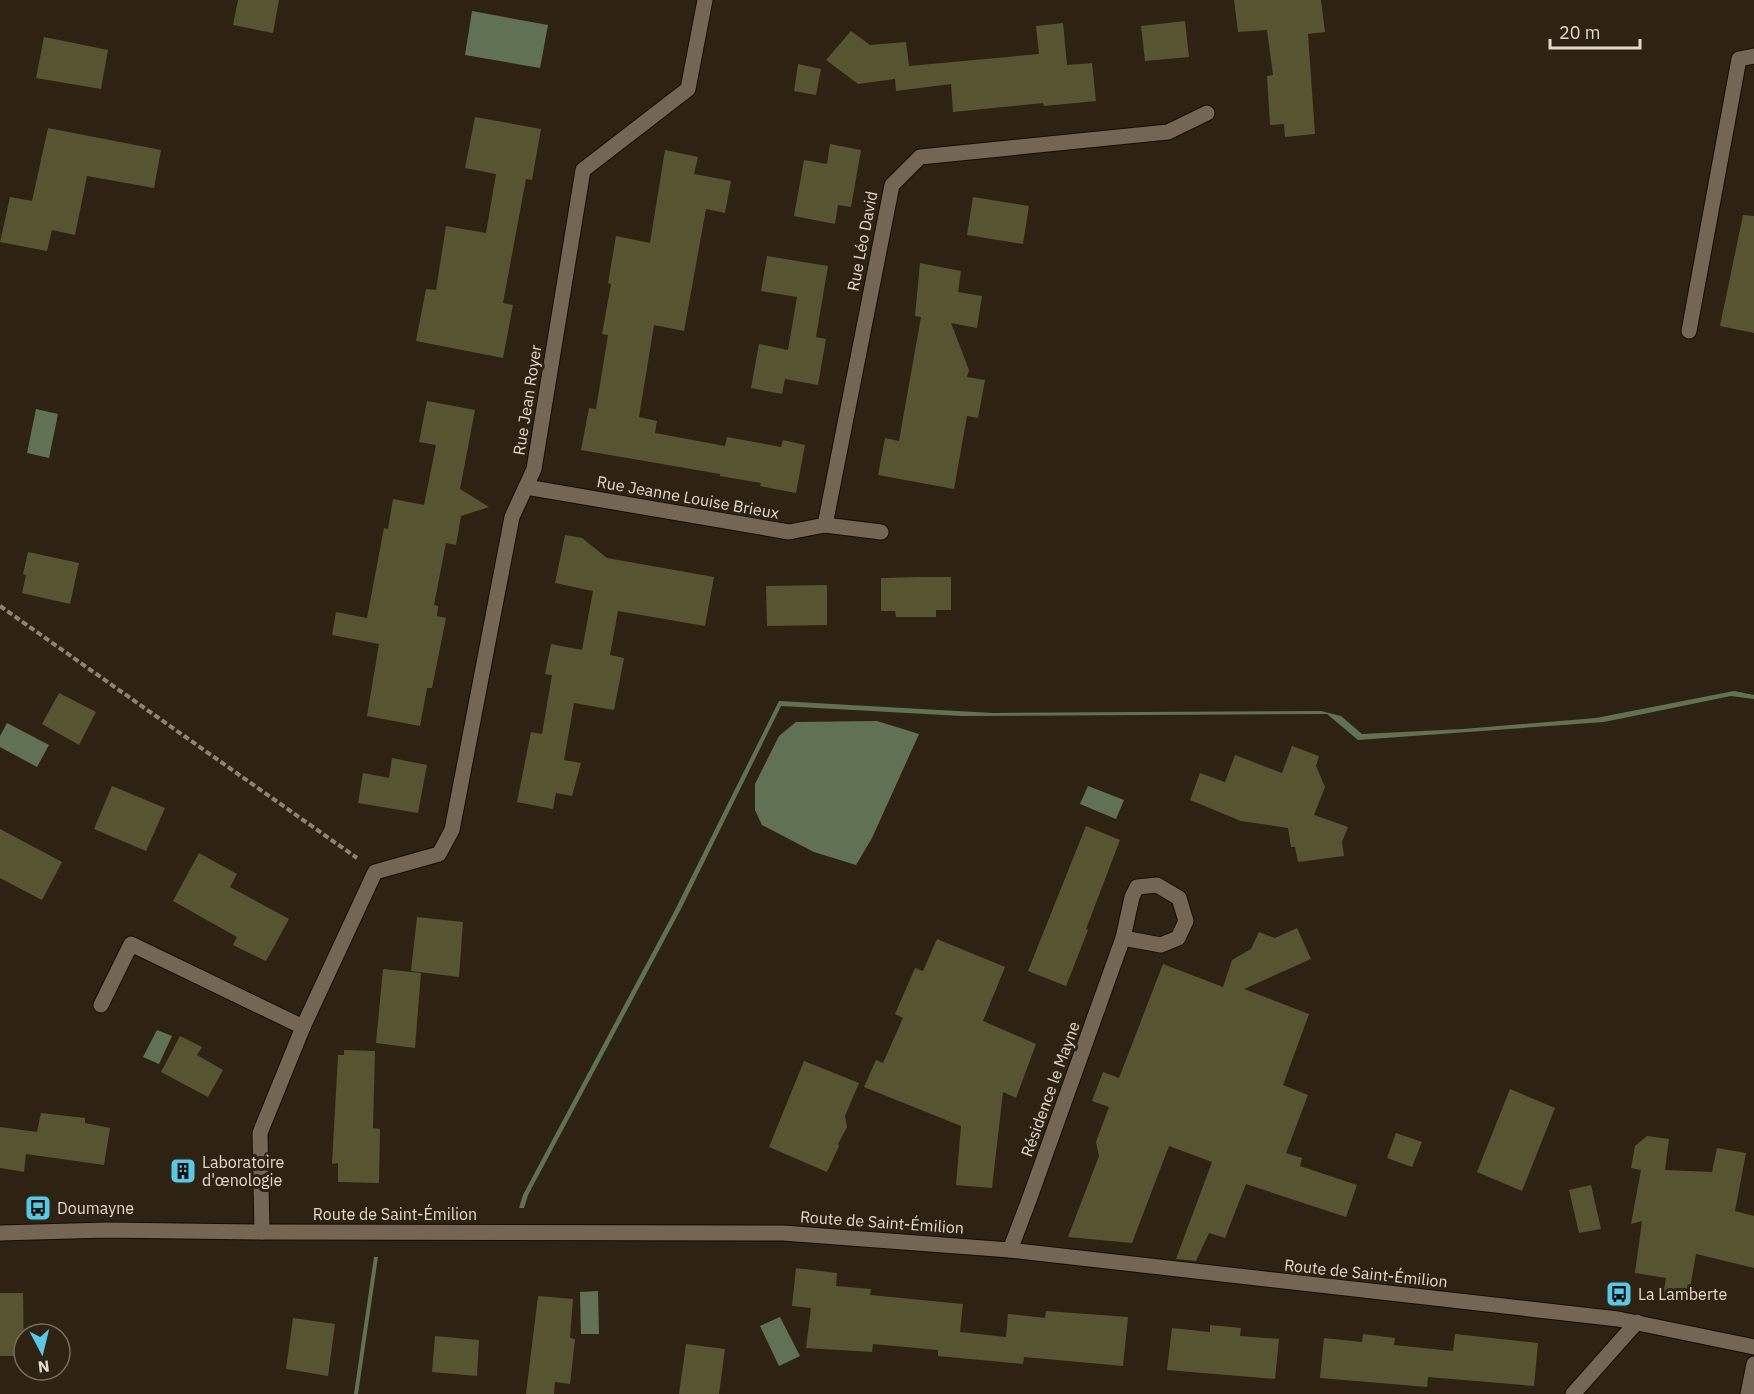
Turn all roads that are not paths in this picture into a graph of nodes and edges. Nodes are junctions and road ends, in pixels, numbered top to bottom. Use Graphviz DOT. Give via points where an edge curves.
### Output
graph roads {
  1 [pos="705,0"];
  2 [pos="1754,56"];
  3 [pos="1207,113"];
  4 [pos="1689,331"];
  5 [pos="526,487"];
  6 [pos="825,525"];
  7 [pos="881,532"];
  8 [pos="1123,938"];
  9 [pos="101,1005"];
  10 [pos="303,1027"];
  11 [pos="262,1232"];
  12 [pos="0,1233"];
  13 [pos="1010,1250"];
  14 [pos="1638,1322"];
  15 [pos="1754,1347"];
  16 [pos="1754,1364"];
  17 [pos="1573,1394"];
  18 [pos="1748,1394"];
  1 -- 5 [label="street, Rue Jean Royer" via="688,89 583,170 534,469"];
  2 -- 4 [label="street" via="1739,59"];
  3 -- 6 [label="street, Rue Léo David" via="1168,132 920,157 891,185"];
  5 -- 6 [label="street, Rue Jeanne Louise Brieux" via="789,532"];
  5 -- 10 [label="street, Rue Jean Royer" via="512,516 452,830 439,854 375,872"];
  6 -- 7 [label="street, Rue Jeanne Louise Brieux"];
  8 -- 8 [label="street, Résidence le Mayne" via="1161,945 1178,938 1185,921 1179,898 1157,885 1137,887"];
  8 -- 13 [label="street, Résidence le Mayne"];
  9 -- 10 [label="street" via="131,944"];
  10 -- 11 [label="street" via="260,1133"];
  11 -- 12 [label="street, Route de Saint-Émilion"];
  11 -- 13 [label="street, Route de Saint-Émilion" via="783,1233"];
  13 -- 14 [label="street, Route de Saint-Émilion"];
  14 -- 15 [label="street, Route de Saint-Émilion"];
  14 -- 17 [label="street"];
  16 -- 18 [label="street"];
}
